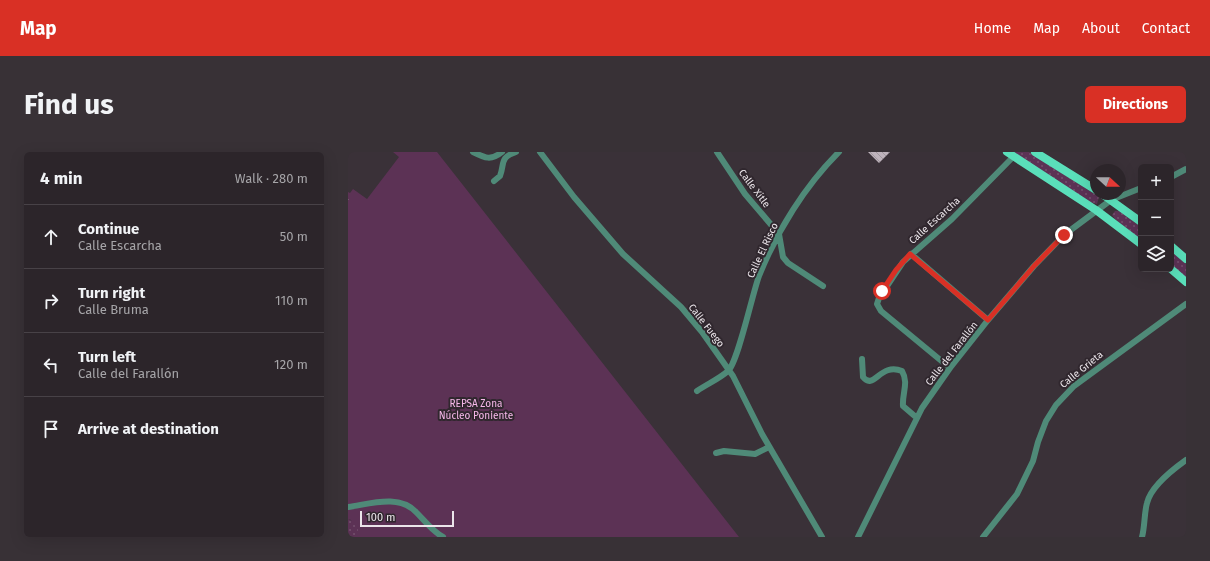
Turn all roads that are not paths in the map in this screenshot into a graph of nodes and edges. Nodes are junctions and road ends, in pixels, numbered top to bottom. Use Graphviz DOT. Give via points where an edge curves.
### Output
graph roads {
  1 [pos="473,152"];
  2 [pos="502,152"];
  3 [pos="516,152"];
  4 [pos="540,152"];
  5 [pos="717,152"];
  6 [pos="839,152"];
  7 [pos="1035,152"];
  8 [pos="1011,154"];
  9 [pos="1186,169"];
  10 [pos="1174,175"];
  11 [pos="494,181"];
  12 [pos="1090,186"];
  13 [pos="1138,189"];
  14 [pos="1126,194"];
  15 [pos="1111,200"];
  16 [pos="1096,210"];
  17 [pos="1138,220"];
  18 [pos="779,234"];
  19 [pos="1138,242"];
  20 [pos="1174,249"];
  21 [pos="910,254"];
  22 [pos="1186,259"];
  23 [pos="1174,272"];
  24 [pos="1186,282"];
  25 [pos="823,286"];
  26 [pos="1186,304"];
  27 [pos="988,320"];
  28 [pos="862,360"];
  29 [pos="950,368"];
  30 [pos="728,371"];
  31 [pos="697,391"];
  32 [pos="917,418"];
  33 [pos="769,447"];
  34 [pos="716,453"];
  35 [pos="1186,460"];
  36 [pos="348,507"];
  37 [pos="443,537"];
  38 [pos="822,537"];
  39 [pos="858,537"];
  40 [pos="983,537"];
  41 [pos="1142,537"];
  1 -- 2 [label="street" via="491,158"];
  3 -- 11 [label="street" via="505,158 500,176"];
  4 -- 30 [label="street, Calle Fuego" via="574,197 623,254 681,307 702,332"];
  5 -- 18 [label="street, Calle Xitle" via="745,194"];
  6 -- 18 [label="street, Calle El Risco" via="809,187"];
  7 -- 12 [label="main road"];
  8 -- 16 [label="main road"];
  8 -- 21 [label="street, Calle Escarcha" via="952,219"];
  9 -- 10 [label="street"];
  13 -- 14 [label="street, Calle del Farallón"];
  15 -- 16 [label="street, Calle del Farallón"];
  15 -- 17 [label="main road"];
  16 -- 19 [label="main road"];
  16 -- 27 [label="street, Calle del Farallón" via="1049,250"];
  18 -- 25 [label="street" via="783,257 788,263"];
  18 -- 30 [label="street, Calle El Risco" via="752,295 737,352"];
  20 -- 22 [label="main road"];
  21 -- 27 [label="street"];
  21 -- 29 [label="street, Calle Escarcha" via="882,291 878,304 881,310"];
  23 -- 24 [label="main road"];
  26 -- 40 [label="street, Calle Grieta" via="1074,386 1056,405 1046,421 1023,484"];
  27 -- 29 [label="street, Calle del Farallón"];
  28 -- 32 [label="street" via="863,377 868,381 891,368 902,371 906,385 902,398 903,406"];
  29 -- 32 [label="street, Calle del Farallón"];
  30 -- 31 [label="street"];
  30 -- 33 [label="street, Calle Fuego"];
  32 -- 39 [label="street, Calle del Farallón"];
  33 -- 34 [label="street" via="755,454 724,451"];
  33 -- 38 [label="street, Calle Fuego"];
  35 -- 41 [label="street" via="1152,493 1147,502"];
  36 -- 37 [label="street" via="386,502 404,503 410,506 435,533"];
}
